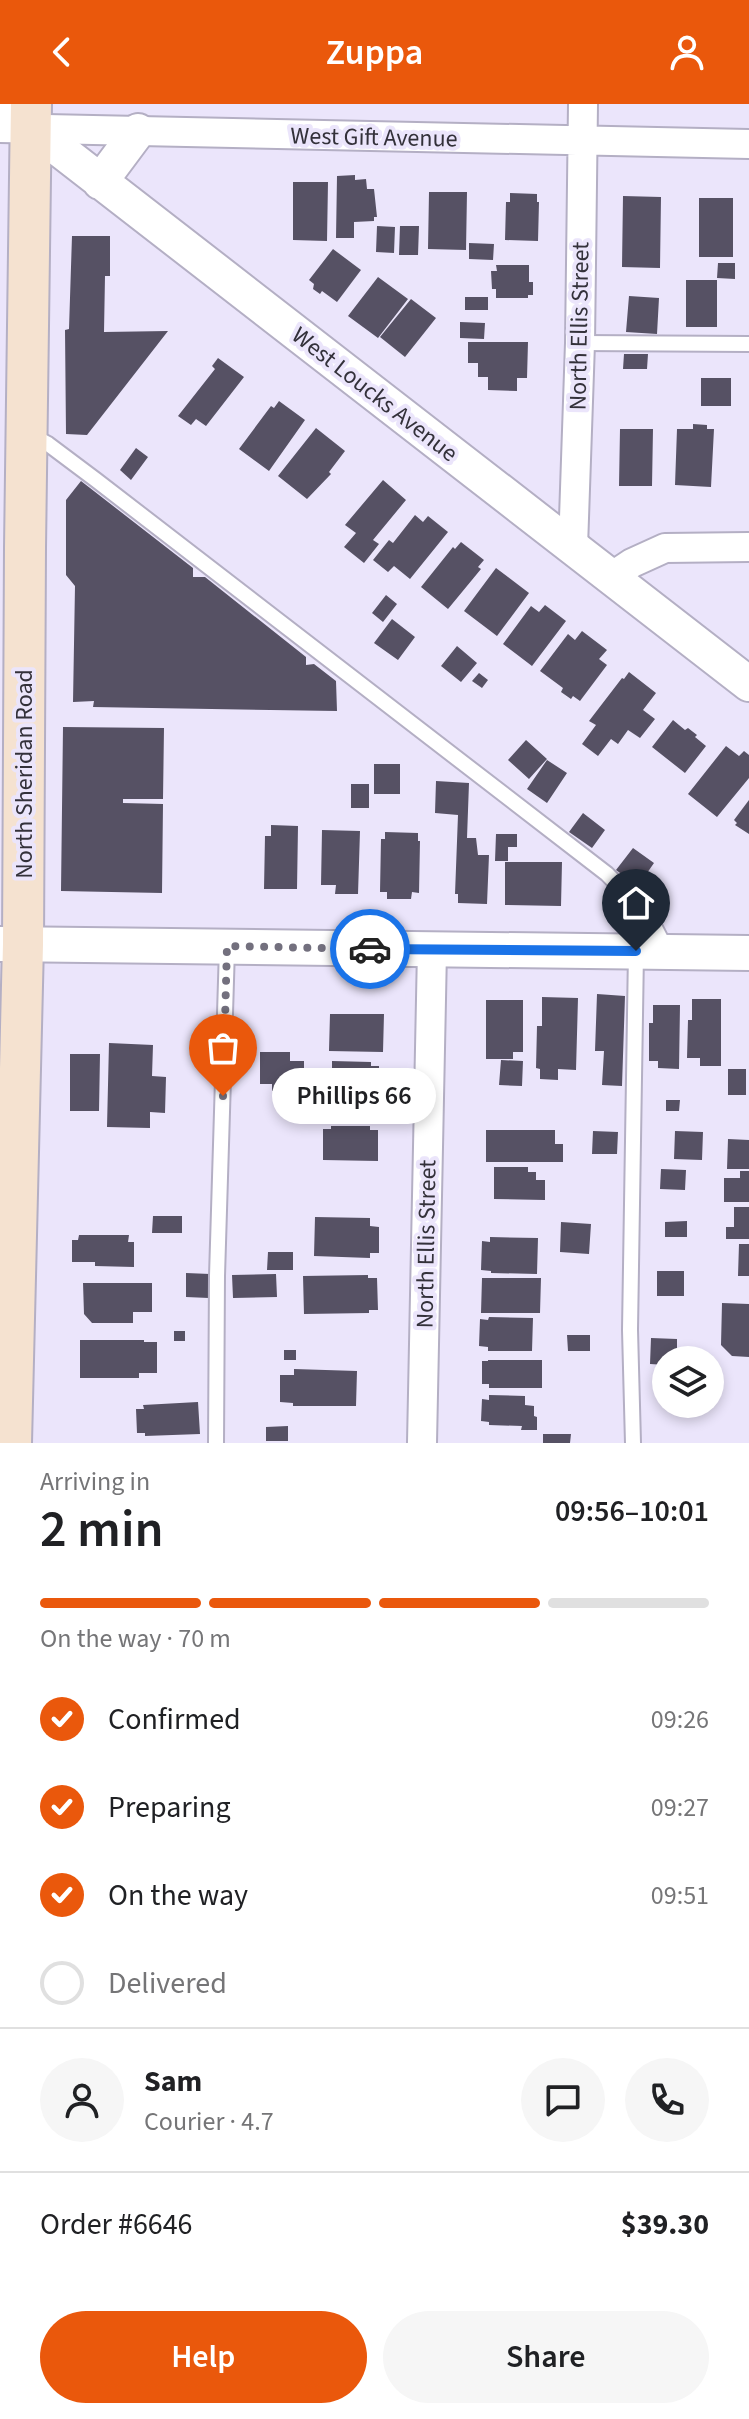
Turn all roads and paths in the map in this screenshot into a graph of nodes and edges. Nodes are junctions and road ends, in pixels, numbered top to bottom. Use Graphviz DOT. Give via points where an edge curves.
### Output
graph roads {
  1 [pos="583,104"];
  2 [pos="16,116"];
  3 [pos="138,131"];
  4 [pos="583,142"];
  5 [pos="749,144"];
  6 [pos="100,182"];
  7 [pos="580,343"];
  8 [pos="749,344"];
  9 [pos="27,433"];
  10 [pos="13,547"];
  11 [pos="573,547"];
  12 [pos="749,547"];
  13 [pos="611,577"];
  14 [pos="749,684"];
  15 [pos="12,944"];
  16 [pos="227,946"];
  17 [pos="432,950"];
  18 [pos="652,952"];
  19 [pos="749,953"];
  20 [pos="6,1358"];
  21 [pos="11,1443"];
  22 [pos="216,1443"];
  23 [pos="422,1443"];
  24 [pos="633,1443"];
  1 -- 4 [label="street, North Ellis Street"];
  2 -- 3 [label="street, West Gift Avenue"];
  2 -- 6 [label="street, West Loucks Avenue"];
  2 -- 9 [label="main road, North Sheridan Road"];
  3 -- 4 [label="street, West Gift Avenue"];
  3 -- 6 [label="street"];
  4 -- 5 [label="street, West Gift Avenue"];
  4 -- 7 [label="street, North Ellis Street"];
  6 -- 11 [label="street, West Loucks Avenue"];
  7 -- 8 [label="lane"];
  7 -- 11 [label="street, North Ellis Street"];
  9 -- 10 [label="main road, North Sheridan Road"];
  9 -- 18 [label="lane" via="96,480 607,874 650,918"];
  10 -- 15 [label="main road, North Sheridan Road"];
  11 -- 13 [label="street, West Loucks Avenue"];
  12 -- 13 [label="street" via="665,548"];
  13 -- 14 [label="street, West Loucks Avenue"];
  15 -- 16 [label="street"];
  15 -- 20 [label="main road, North Sheridan Road"];
  16 -- 17 [label="street"];
  16 -- 22 [label="lane"];
  17 -- 18 [label="street"];
  17 -- 23 [label="street, North Ellis Street"];
  18 -- 19 [label="street"];
  18 -- 24 [label="lane" via="630,1330"];
  20 -- 21 [label="main road, North Sheridan Road"];
}
